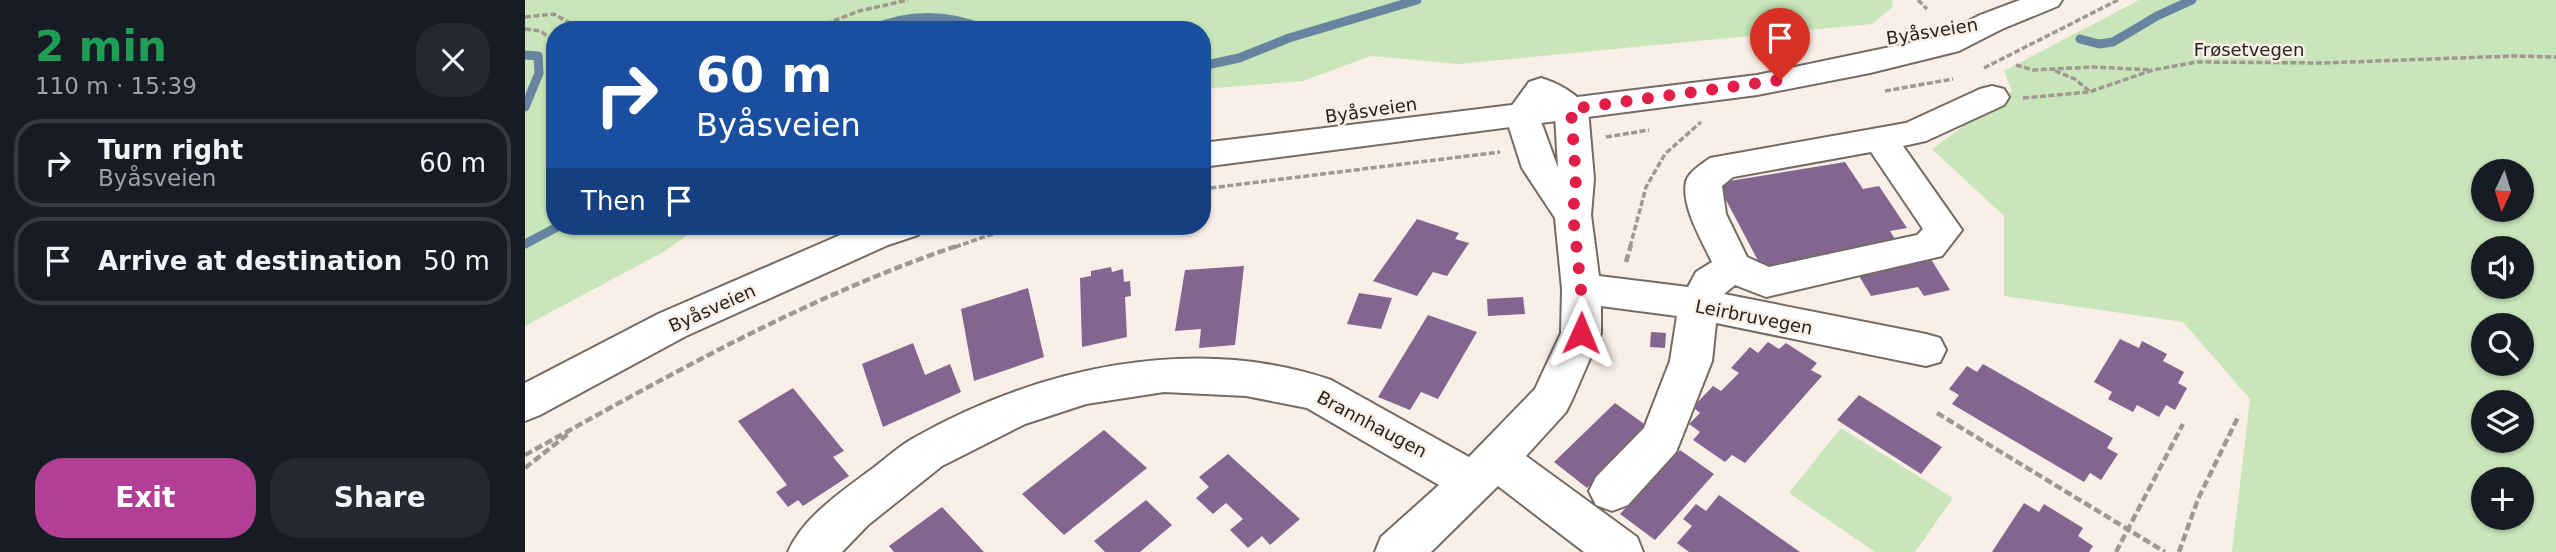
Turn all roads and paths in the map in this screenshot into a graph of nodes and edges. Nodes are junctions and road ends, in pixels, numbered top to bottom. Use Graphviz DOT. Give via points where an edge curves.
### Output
graph roads {
  1 [pos="908,0"];
  2 [pos="1918,0"];
  3 [pos="2047,0"];
  4 [pos="1927,9"];
  5 [pos="525,17"];
  6 [pos="566,21"];
  7 [pos="833,21"];
  8 [pos="1991,22"];
  9 [pos="525,29"];
  10 [pos="546,35"];
  11 [pos="2556,57"];
  12 [pos="2016,65"];
  13 [pos="2054,70"];
  14 [pos="2153,70"];
  15 [pos="1950,80"];
  16 [pos="2089,92"];
  17 [pos="1992,97"];
  18 [pos="1532,102"];
  19 [pos="1571,109"];
  20 [pos="1701,122"];
  21 [pos="1211,135"];
  22 [pos="1880,139"];
  23 [pos="1506,151"];
  24 [pos="1211,154"];
  25 [pos="1211,187"];
  26 [pos="1573,215"];
  27 [pos="876,235"];
  28 [pos="989,235"];
  29 [pos="1733,267"];
  30 [pos="1624,270"];
  31 [pos="1581,289"];
  32 [pos="1698,306"];
  33 [pos="1926,350"];
  34 [pos="525,403"];
  35 [pos="1937,414"];
  36 [pos="2239,415"];
  37 [pos="2183,424"];
  38 [pos="580,425"];
  39 [pos="525,456"];
  40 [pos="525,468"];
  41 [pos="1485,471"];
  42 [pos="1612,491"];
  43 [pos="2127,529"];
  44 [pos="811,552"];
  45 [pos="1398,552"];
  46 [pos="1620,552"];
  47 [pos="2116,552"];
  48 [pos="2165,552"];
  49 [pos="2179,552"];
  1 -- 7 [label="path"];
  2 -- 4 [label="path"];
  3 -- 8 [label="main road"];
  5 -- 6 [label="path" via="554,14"];
  8 -- 18 [label="main road, Byåsveien" via="1927,29"];
  8 -- 19 [label="main road, Byåsveien" via="1948,44 1870,64 1757,85"];
  9 -- 10 [label="path"];
  11 -- 14 [label="path, Frøsetvegen" via="2197,62"];
  12 -- 13 [label="path"];
  13 -- 14 [label="path"];
  13 -- 16 [label="path" via="2075,79"];
  14 -- 16 [label="path, Frøsetvegen"];
  15 -- 17 [label="path, Frøsetvegen"];
  16 -- 17 [label="path, Frøsetvegen"];
  17 -- 22 [label="main road" via="1914,133"];
  18 -- 19 [label="main road"];
  18 -- 21 [label="main road, Byåsveien" via="1358,110"];
  18 -- 24 [label="main road, Byåsveien"];
  18 -- 26 [label="main road" via="1530,148 1548,186"];
  19 -- 26 [label="main road" via="1576,179"];
  20 -- 30 [label="path" via="1665,155 1646,187"];
  22 -- 29 [label="main road" via="1721,167 1704,182 1708,214"];
  22 -- 29 [label="main road" via="1943,230 1930,246 1766,282"];
  23 -- 25 [label="path"];
  26 -- 31 [label="main road"];
  27 -- 34 [label="main road, Byåsveien" via="672,325"];
  28 -- 38 [label="path" via="897,266 716,350"];
  29 -- 32 [label="main road" via="1710,282"];
  31 -- 32 [label="main road, Leirbruvegen"];
  31 -- 41 [label="main road" via="1581,333 1551,400"];
  32 -- 33 [label="main road, Leirbruvegen"];
  32 -- 42 [label="main road" via="1691,361 1661,439"];
  35 -- 43 [label="path"];
  36 -- 49 [label="path" via="2198,499"];
  37 -- 43 [label="path"];
  38 -- 39 [label="path"];
  38 -- 40 [label="path"];
  41 -- 44 [label="main road, Brannhaugen" via="1425,452 1316,391 1246,379 1164,375 1086,387 1025,406 926,453 852,511"];
  41 -- 45 [label="main road"];
  41 -- 46 [label="main road"];
  43 -- 47 [label="path"];
  43 -- 48 [label="path"];
}
